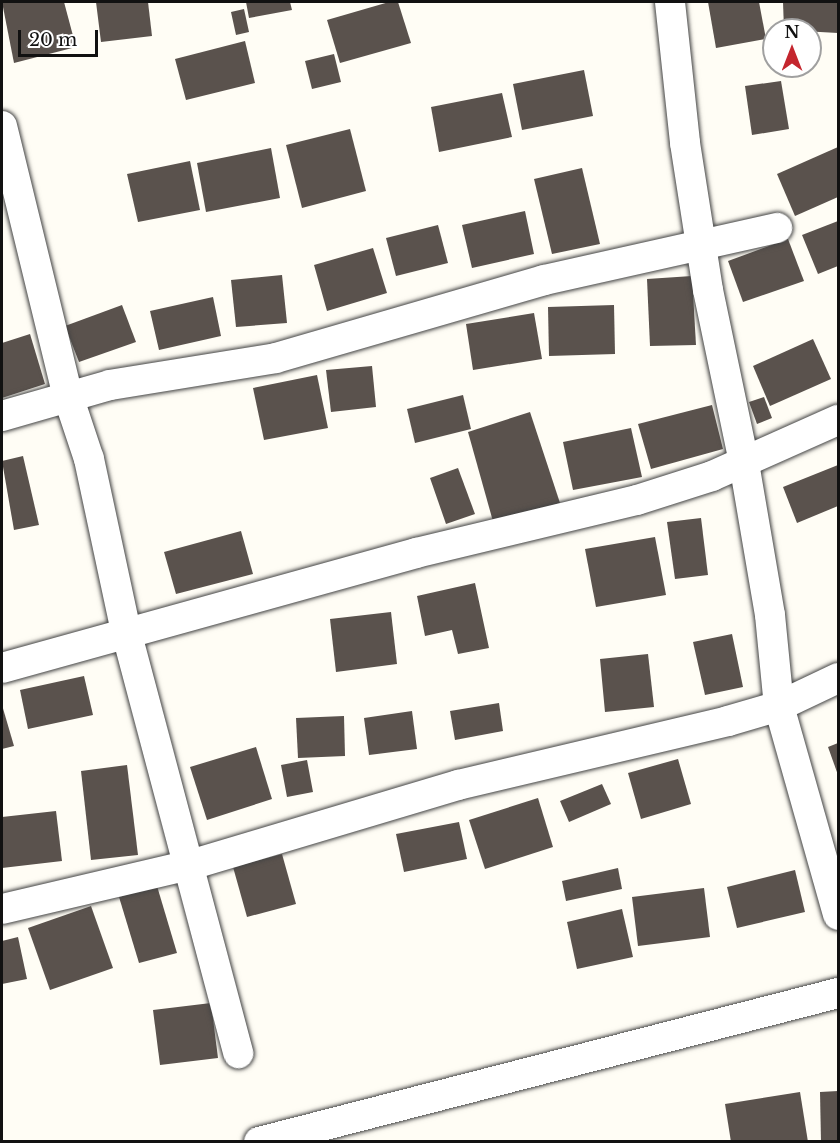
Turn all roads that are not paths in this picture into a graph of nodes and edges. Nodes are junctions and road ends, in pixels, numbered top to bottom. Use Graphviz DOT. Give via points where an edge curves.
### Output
graph roads {
  1 [pos="670,2"];
  2 [pos="2,126"];
  3 [pos="9,187"];
  4 [pos="777,228"];
  5 [pos="702,245"];
  6 [pos="68,396"];
  7 [pos="2,416"];
  8 [pos="838,420"];
  9 [pos="744,462"];
  10 [pos="126,631"];
  11 [pos="2,669"];
  12 [pos="838,678"];
  13 [pos="779,706"];
  14 [pos="190,865"];
  15 [pos="2,909"];
  16 [pos="838,915"];
  17 [pos="838,993"];
  18 [pos="237,1053"];
  19 [pos="259,1142"];
  1 -- 5 [label="street" via="681,114"];
  2 -- 3 [label="street"];
  3 -- 6 [label="street"];
  4 -- 5 [label="street"];
  5 -- 6 [label="street" via="544,280 276,358 110,385"];
  5 -- 9 [label="street"];
  6 -- 7 [label="street"];
  6 -- 10 [label="street" via="89,459"];
  8 -- 9 [label="street"];
  9 -- 10 [label="street" via="637,500 416,553"];
  9 -- 13 [label="street" via="770,615"];
  10 -- 11 [label="street"];
  10 -- 14 [label="street"];
  12 -- 13 [label="street"];
  13 -- 14 [label="street" via="458,785"];
  13 -- 16 [label="street"];
  14 -- 15 [label="street"];
  14 -- 18 [label="street"];
  17 -- 19 [label="street"];
}
